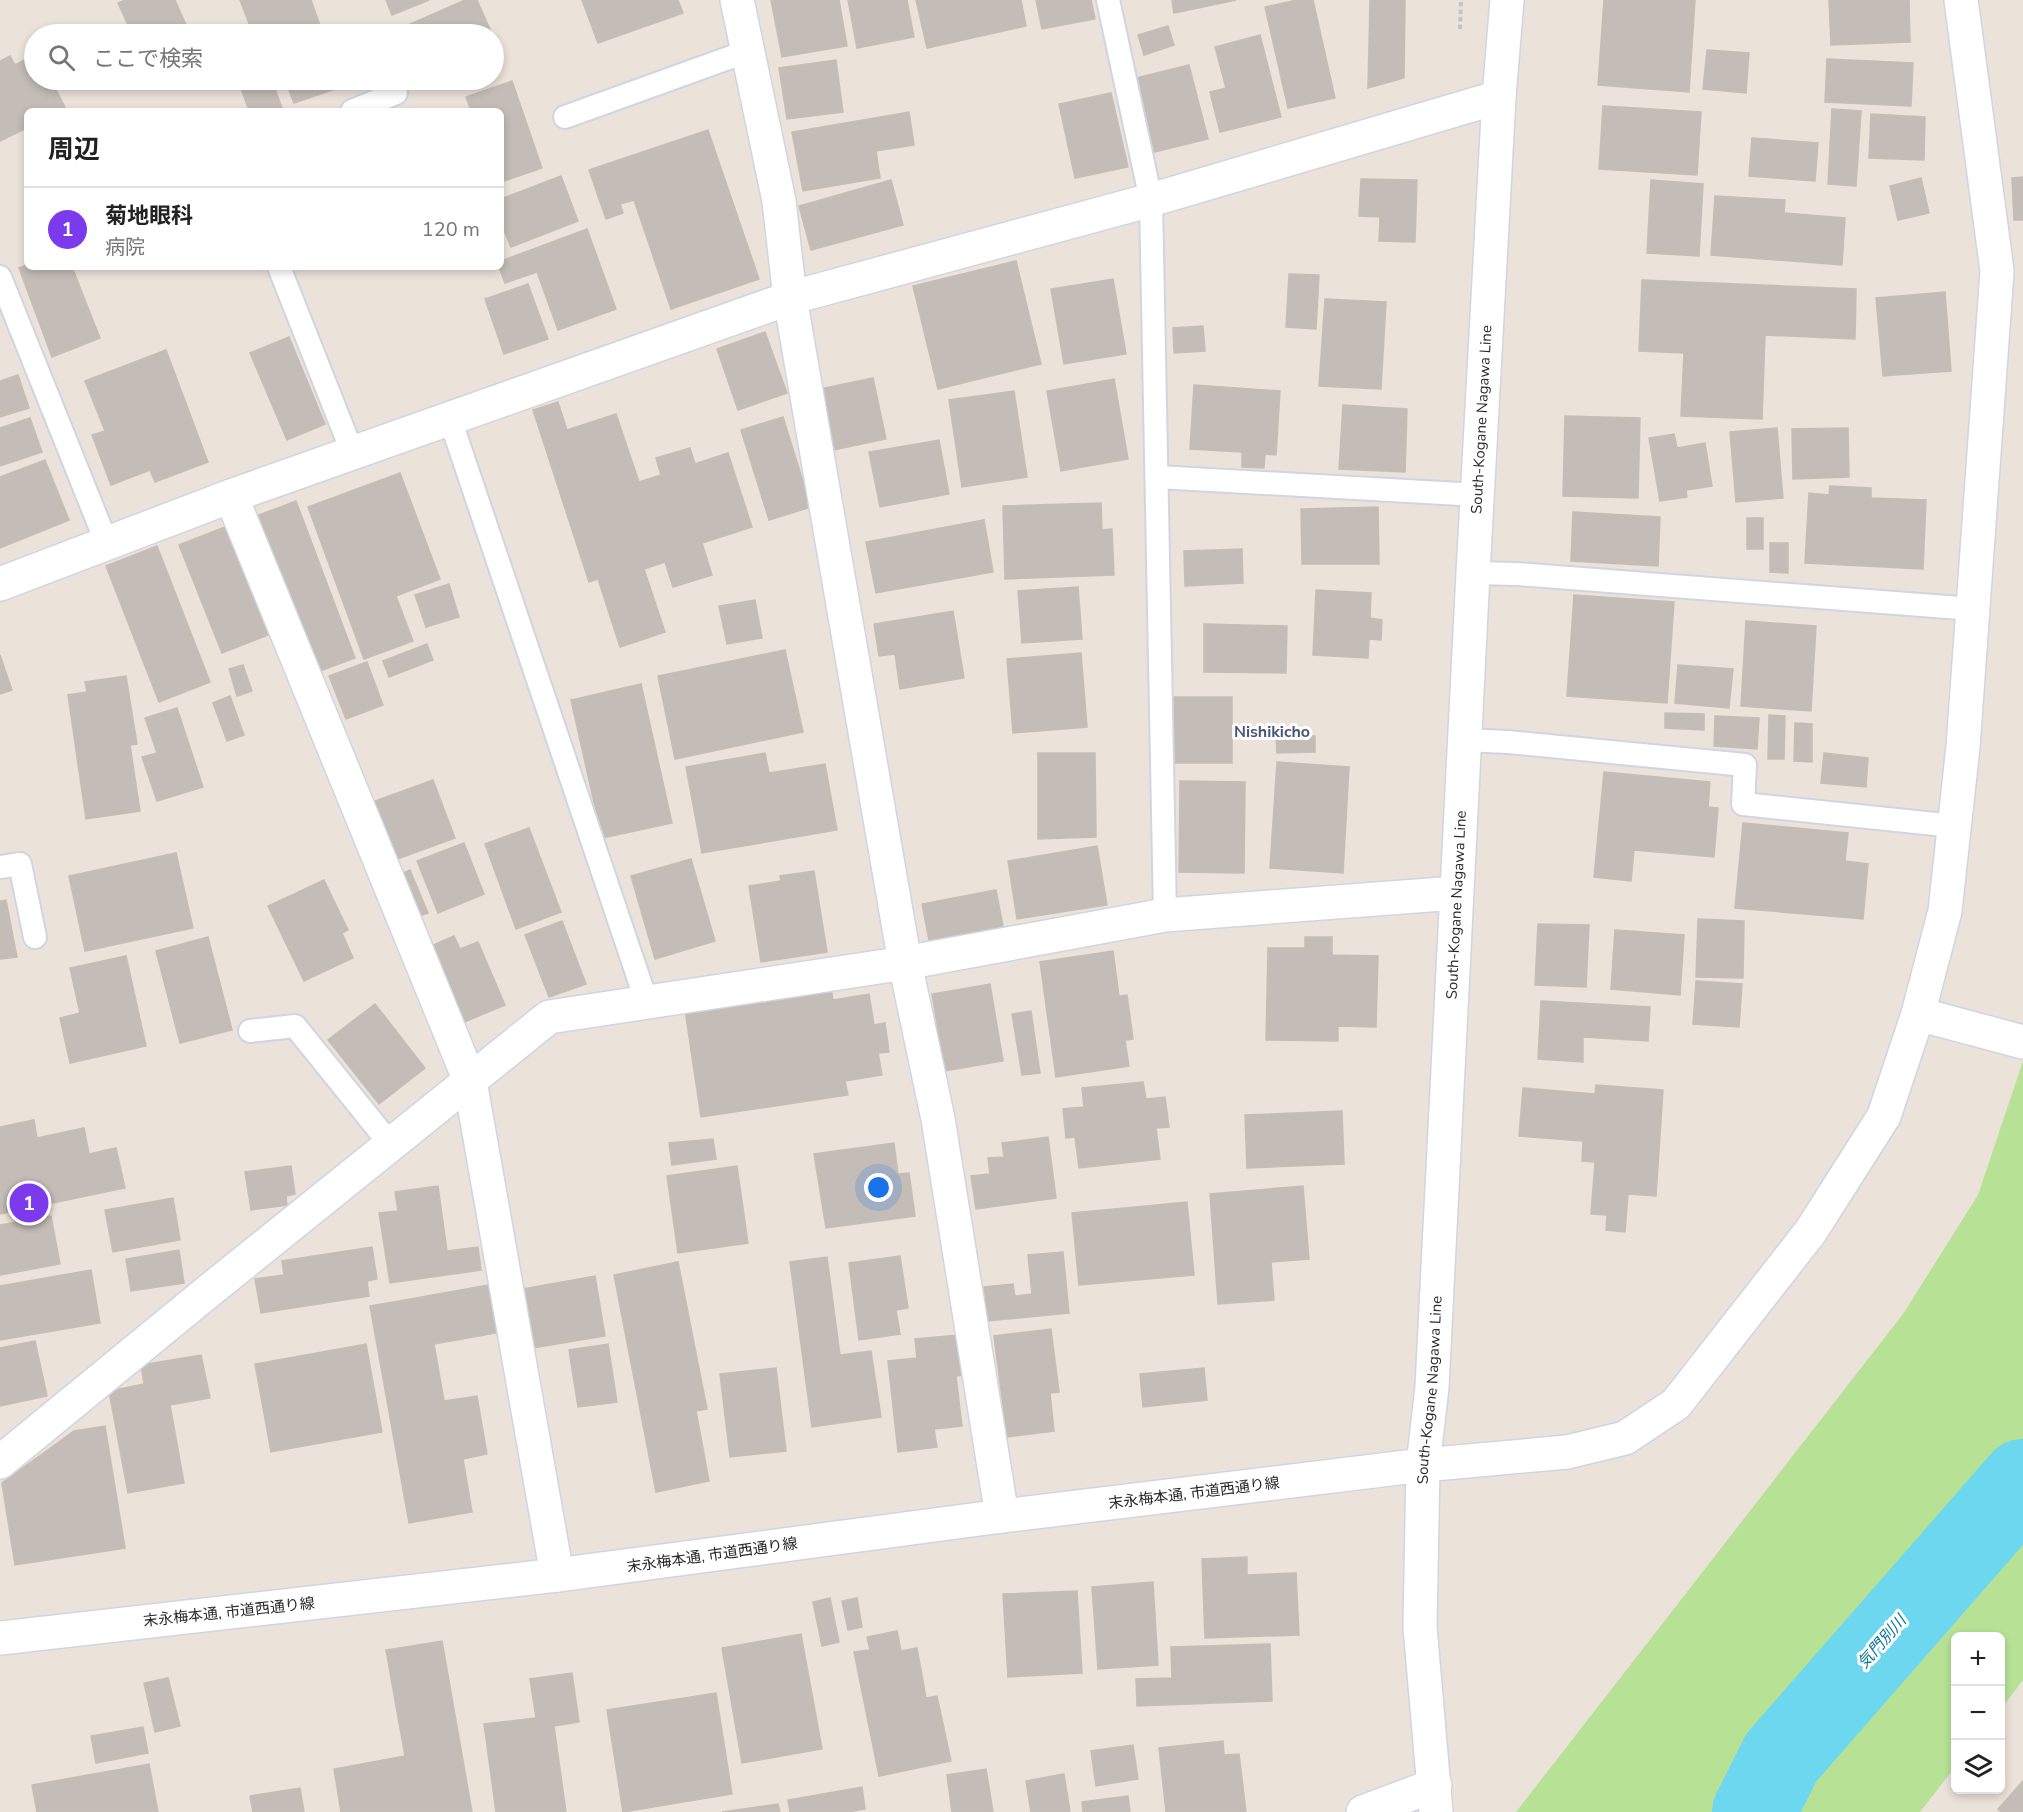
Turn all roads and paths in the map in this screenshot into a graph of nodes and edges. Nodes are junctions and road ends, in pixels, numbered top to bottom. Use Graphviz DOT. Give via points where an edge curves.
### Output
graph roads {
  1 [pos="737,0"];
  2 [pos="1107,0"];
  3 [pos="1507,0"];
  4 [pos="1961,0"];
  5 [pos="748,51"];
  6 [pos="396,93"];
  7 [pos="1499,97"];
  8 [pos="359,108"];
  9 [pos="565,117"];
  10 [pos="1151,200"];
  11 [pos="280,270"];
  12 [pos="0,277"];
  13 [pos="790,298"];
  14 [pos="450,419"];
  15 [pos="353,454"];
  16 [pos="1157,477"];
  17 [pos="1478,495"];
  18 [pos="231,496"];
  19 [pos="107,544"];
  20 [pos="1473,573"];
  21 [pos="0,584"];
  22 [pos="1973,609"];
  23 [pos="1464,740"];
  24 [pos="1954,826"];
  25 [pos="0,867"];
  26 [pos="1456,893"];
  27 [pos="1165,915"];
  28 [pos="35,937"];
  29 [pos="905,963"];
  30 [pos="647,1003"];
  31 [pos="1918,1014"];
  32 [pos="250,1031"];
  33 [pos="2023,1042"];
  34 [pos="470,1081"];
  35 [pos="391,1145"];
  36 [pos="0,1462"];
  37 [pos="1423,1466"];
  38 [pos="1002,1516"];
  39 [pos="557,1575"];
  40 [pos="0,1638"];
  41 [pos="1435,1802"];
  42 [pos="1363,1812"];
  1 -- 5 [label="street"];
  2 -- 10 [label="lane"];
  3 -- 7 [label="street, South-Kogane Nagawa Line"];
  4 -- 22 [label="street, 末永梅本通, 市道西通り線" via="1997,271"];
  5 -- 9 [label="lane"];
  5 -- 13 [label="street" via="779,201"];
  6 -- 8 [label="lane"];
  7 -- 10 [label="street"];
  7 -- 17 [label="street, South-Kogane Nagawa Line"];
  10 -- 13 [label="street"];
  10 -- 16 [label="lane"];
  11 -- 15 [label="lane"];
  12 -- 19 [label="lane"];
  13 -- 14 [label="street"];
  13 -- 29 [label="street"];
  14 -- 15 [label="street"];
  14 -- 30 [label="lane"];
  15 -- 18 [label="street"];
  16 -- 17 [label="lane"];
  16 -- 27 [label="lane"];
  17 -- 20 [label="street, South-Kogane Nagawa Line"];
  18 -- 19 [label="street"];
  18 -- 34 [label="street"];
  19 -- 21 [label="street"];
  20 -- 22 [label="lane"];
  20 -- 23 [label="street, South-Kogane Nagawa Line"];
  22 -- 24 [label="street, 末永梅本通, 市道西通り線"];
  23 -- 24 [label="lane" via="1745,765 1743,804"];
  23 -- 26 [label="street, South-Kogane Nagawa Line"];
  24 -- 31 [label="street, 末永梅本通, 市道西通り線" via="1945,911"];
  25 -- 28 [label="lane" via="21,864"];
  26 -- 27 [label="street"];
  26 -- 37 [label="street, South-Kogane Nagawa Line" via="1431,1387"];
  27 -- 29 [label="street"];
  29 -- 30 [label="street"];
  29 -- 38 [label="street" via="938,1119"];
  30 -- 34 [label="street" via="549,1017"];
  31 -- 33 [label="street"];
  31 -- 37 [label="street, 末永梅本通, 市道西通り線" via="1884,1116 1811,1231 1676,1404 1625,1438 1567,1452"];
  32 -- 35 [label="lane" via="295,1026"];
  34 -- 35 [label="street"];
  34 -- 39 [label="street"];
  35 -- 36 [label="street"];
  37 -- 38 [label="street, 末永梅本通, 市道西通り線"];
  37 -- 41 [label="street, South-Kogane Nagawa Line" via="1420,1627"];
  38 -- 39 [label="street, 末永梅本通, 市道西通り線"];
  39 -- 40 [label="street, 末永梅本通, 市道西通り線"];
  41 -- 42 [label="street"];
}
